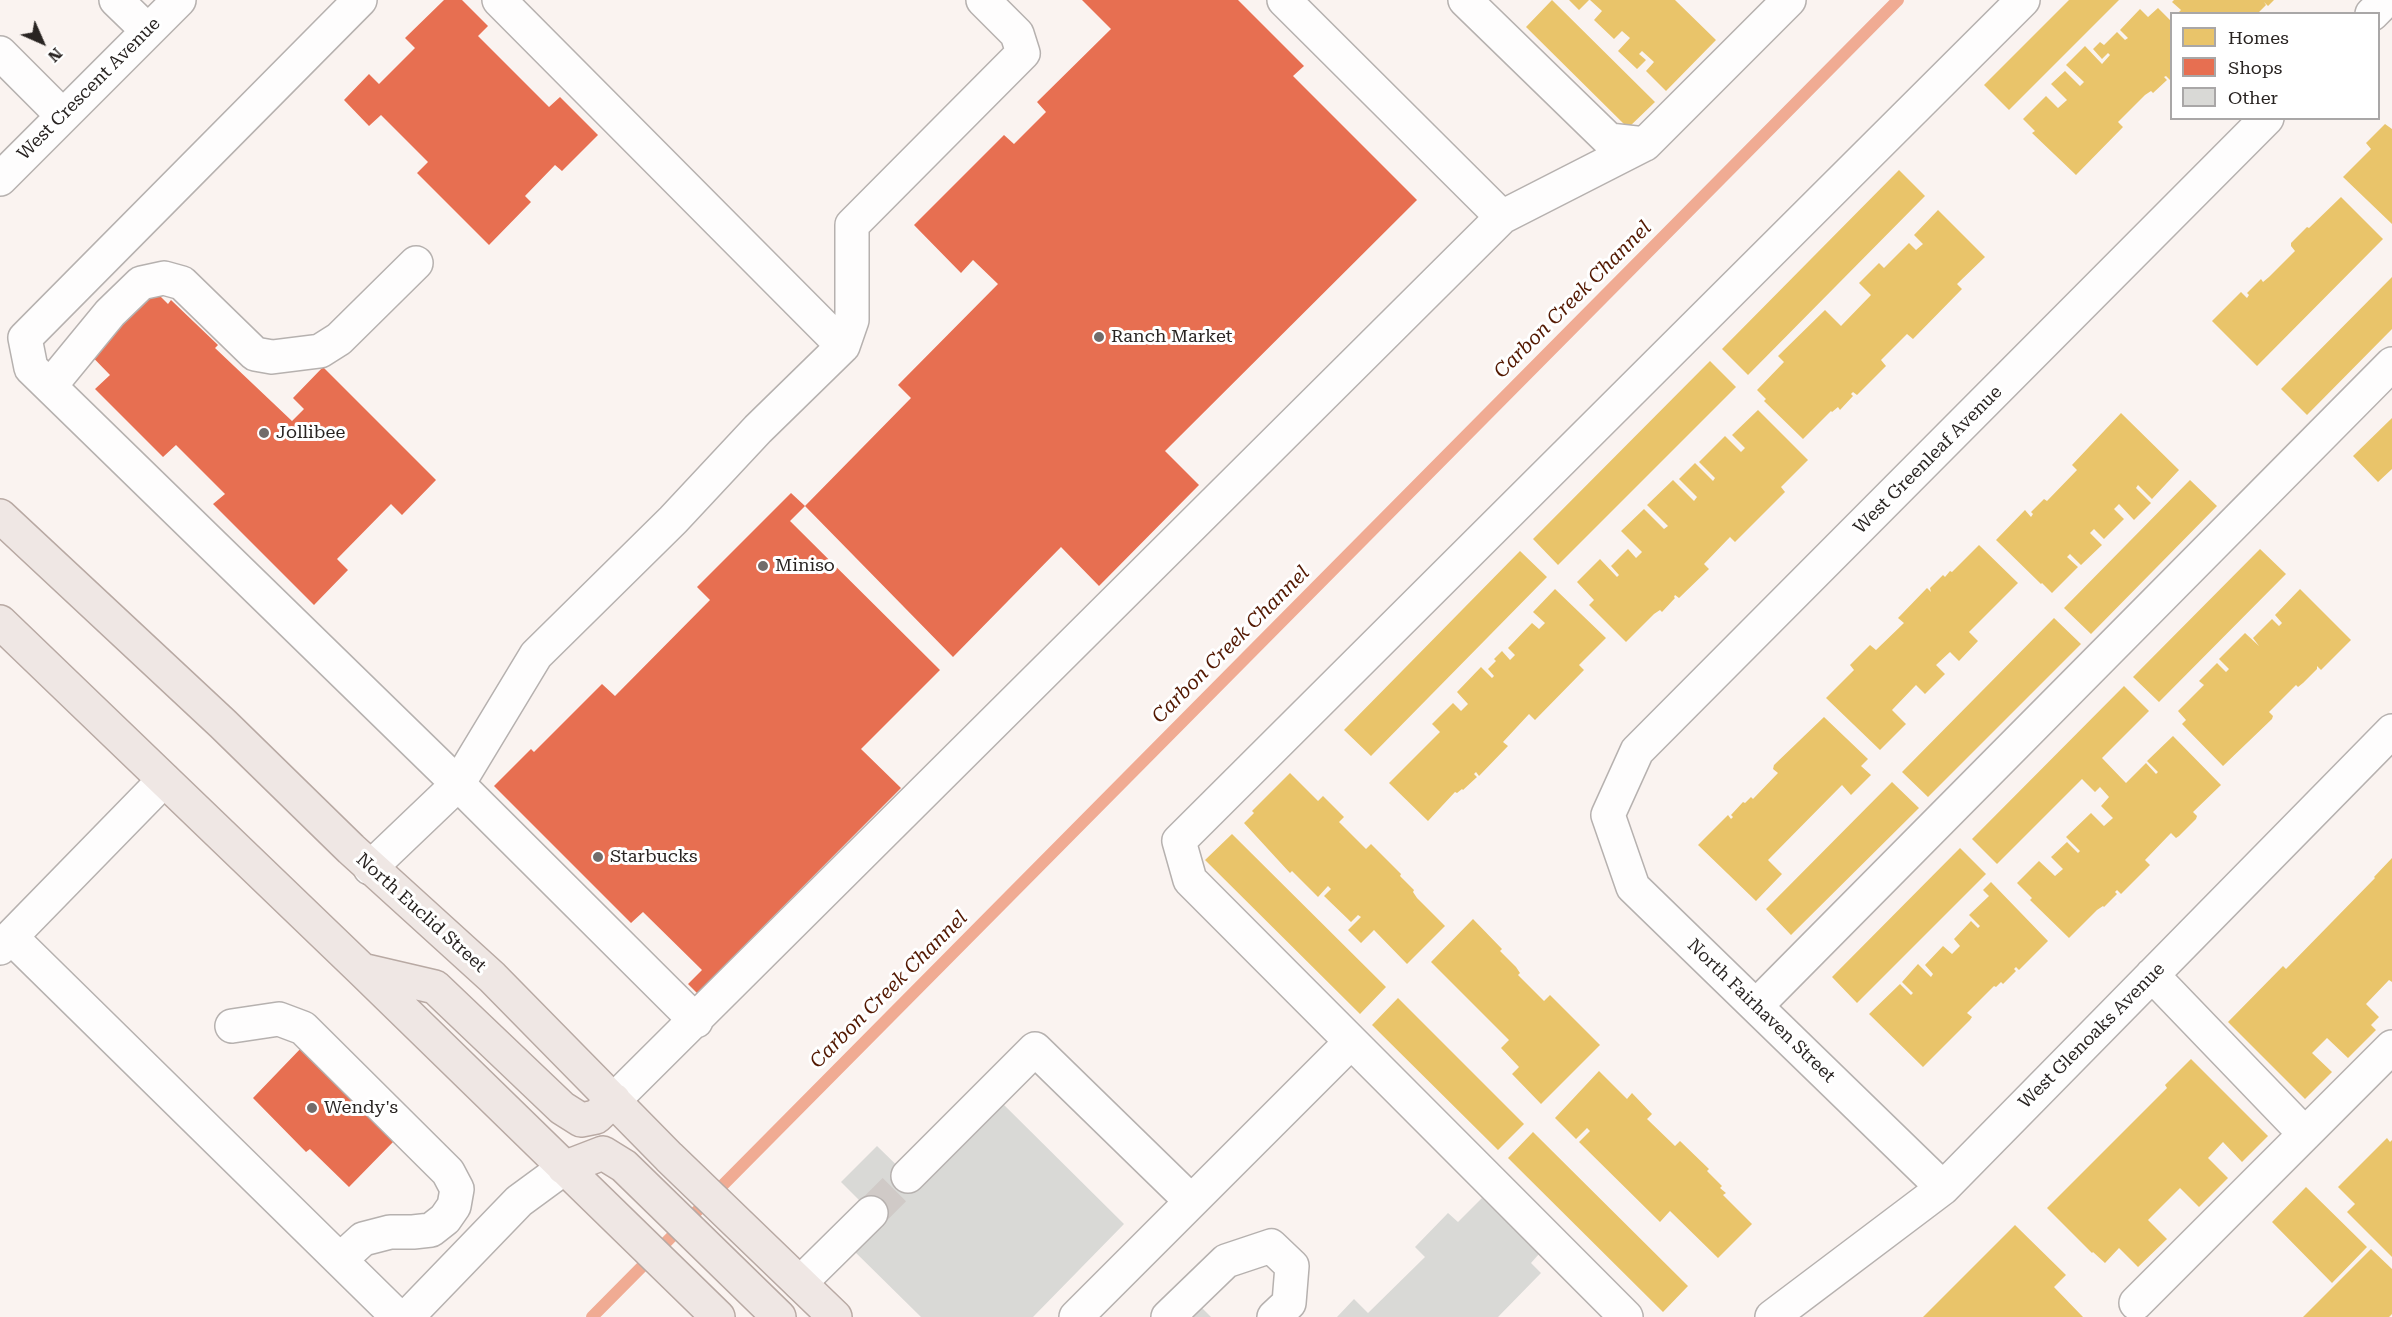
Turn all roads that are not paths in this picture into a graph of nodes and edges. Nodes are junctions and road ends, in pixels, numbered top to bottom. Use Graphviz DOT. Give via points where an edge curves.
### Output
graph roads {
  1 [pos="116,0"];
  2 [pos="178,0"];
  3 [pos="360,0"];
  4 [pos="499,0"];
  5 [pos="983,0"];
  6 [pos="1284,0"];
  7 [pos="1466,0"];
  8 [pos="1789,0"];
  9 [pos="2023,0"];
  10 [pos="2386,0"];
  11 [pos="2374,12"];
  12 [pos="148,31"];
  13 [pos="0,53"];
  14 [pos="63,116"];
  15 [pos="2265,120"];
  16 [pos="1645,144"];
  17 [pos="0,179"];
  18 [pos="1502,217"];
  19 [pos="416,263"];
  20 [pos="843,346"];
  21 [pos="2392,364"];
  22 [pos="50,386"];
  23 [pos="0,516"];
  24 [pos="0,622"];
  25 [pos="2392,731"];
  26 [pos="164,780"];
  27 [pos="458,784"];
  28 [pos="1608,815"];
  29 [pos="370,868"];
  30 [pos="6,942"];
  31 [pos="362,970"];
  32 [pos="2152,975"];
  33 [pos="1756,1006"];
  34 [pos="696,1021"];
  35 [pos="232,1026"];
  36 [pos="1351,1042"];
  37 [pos="2392,1047"];
  38 [pos="614,1100"];
  39 [pos="2305,1134"];
  40 [pos="564,1168"];
  41 [pos="908,1176"];
  42 [pos="1943,1188"];
  43 [pos="1191,1201"];
  44 [pos="872,1213"];
  45 [pos="340,1260"];
  46 [pos="800,1283"];
  47 [pos="2136,1303"];
  48 [pos="711,1310"];
  49 [pos="398,1317"];
  50 [pos="407,1317"];
  51 [pos="778,1317"];
  52 [pos="835,1317"];
  53 [pos="1076,1317"];
  54 [pos="1168,1317"];
  55 [pos="1274,1317"];
  56 [pos="1626,1317"];
  57 [pos="1772,1317"];
  1 -- 12 [label="street"];
  2 -- 12 [label="street, West Crescent Avenue"];
  3 -- 22 [label="street" via="25,339 32,368"];
  4 -- 20 [label="street"];
  5 -- 20 [label="street" via="1017,34 1023,53 852,225 852,320"];
  6 -- 18 [label="street"];
  7 -- 16 [label="street" via="1609,140"];
  8 -- 16 [label="street"];
  9 -- 36 [label="street" via="1179,841 1190,880"];
  10 -- 11 [label="street"];
  12 -- 14 [label="street, West Crescent Avenue"];
  13 -- 14 [label="street"];
  14 -- 17 [label="street, West Crescent Avenue"];
  15 -- 28 [label="street, West Greenleaf Avenue" via="1637,751"];
  16 -- 18 [label="street"];
  18 -- 34 [label="street"];
  19 -- 22 [label="street" via="339,339 320,351 272,357 255,354 182,283 164,278 141,283 110,313"];
  20 -- 27 [label="street" via="536,654"];
  21 -- 33 [label="street"];
  22 -- 27 [label="street"];
  23 -- 29 [label="main road, North Euclid Street" via="223,724"];
  24 -- 26 [label="main road"];
  25 -- 32 [label="street, West Glenoaks Avenue"];
  26 -- 30 [label="street"];
  26 -- 31 [label="main road"];
  27 -- 29 [label="street"];
  27 -- 34 [label="street"];
  28 -- 33 [label="street, North Fairhaven Street" via="1634,887"];
  29 -- 38 [label="main road, North Euclid Street" via="492,978"];
  30 -- 45 [label="street"];
  31 -- 38 [label="main road" via="435,987 562,1108 581,1120 596,1117"];
  31 -- 40 [label="main road"];
  32 -- 39 [label="street"];
  32 -- 42 [label="street, West Glenoaks Avenue"];
  33 -- 42 [label="street, North Fairhaven Street"];
  34 -- 38 [label="street"];
  35 -- 45 [label="street" via="279,1019 303,1028 448,1172 457,1189 454,1206 431,1230 390,1232 363,1239"];
  36 -- 43 [label="street"];
  36 -- 56 [label="street"];
  37 -- 39 [label="street"];
  38 -- 46 [label="main road, North Euclid Street"];
  39 -- 47 [label="street"];
  40 -- 48 [label="main road"];
  40 -- 50 [label="street" via="519,1201"];
  40 -- 51 [label="main road" via="603,1153 624,1166"];
  41 -- 43 [label="street" via="1035,1049"];
  42 -- 57 [label="street, West Glenoaks Avenue"];
  43 -- 53 [label="street"];
  44 -- 46 [label="street"];
  45 -- 49 [label="street"];
  46 -- 52 [label="main road, North Euclid Street"];
  54 -- 55 [label="street" via="1226,1261 1271,1246 1292,1266 1288,1303"];
}
